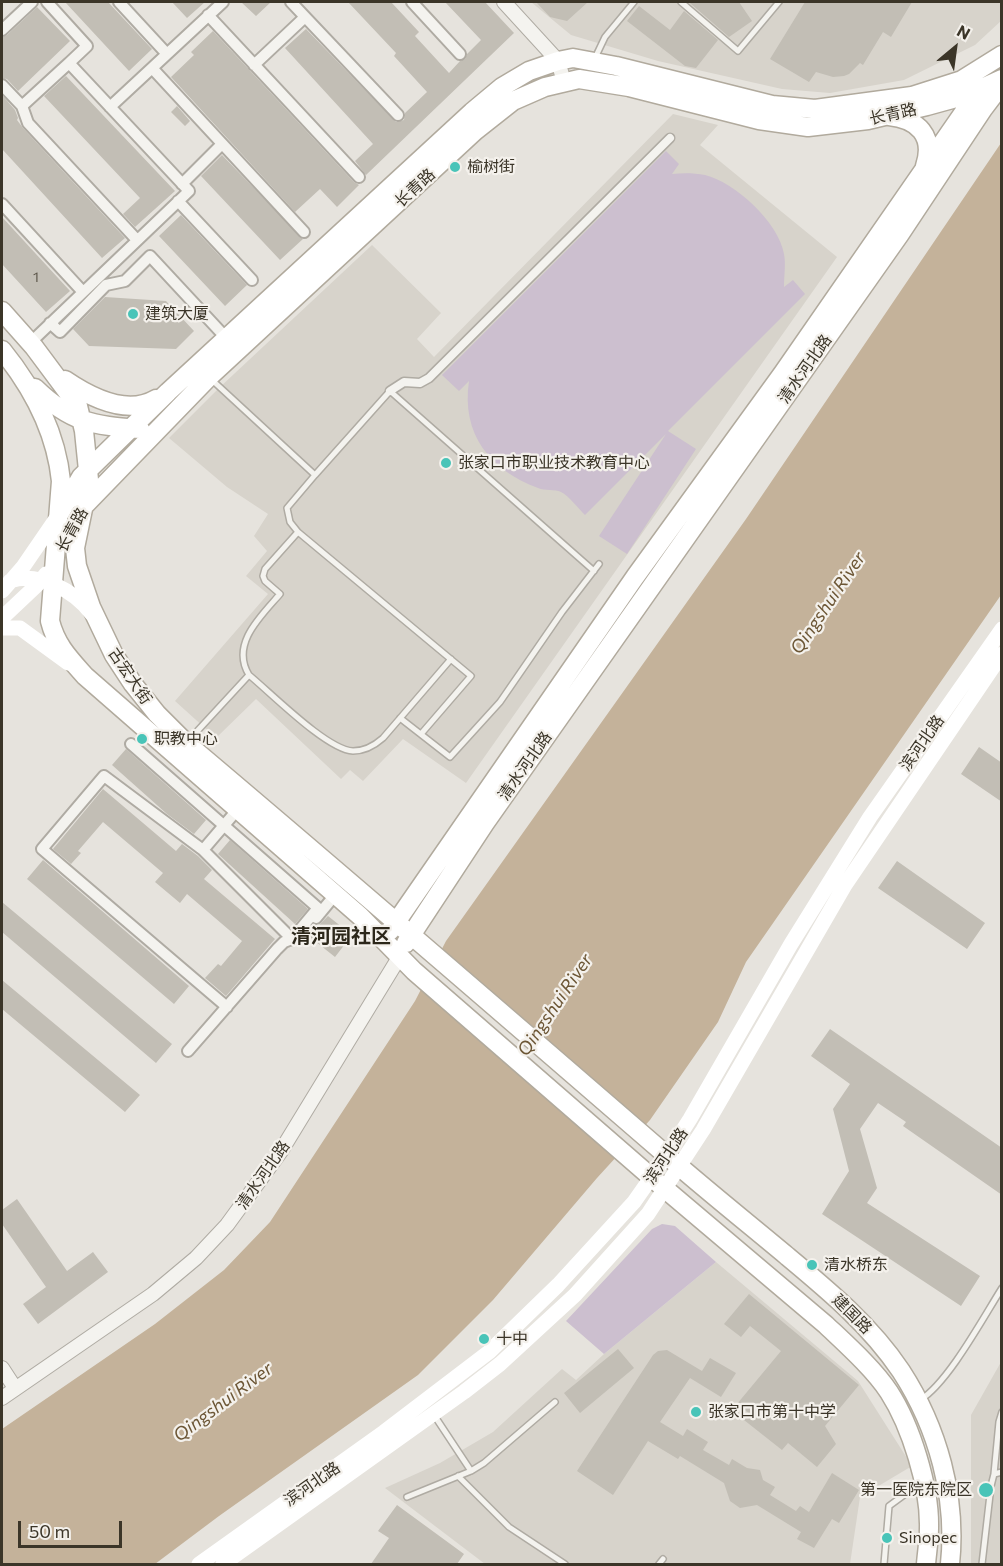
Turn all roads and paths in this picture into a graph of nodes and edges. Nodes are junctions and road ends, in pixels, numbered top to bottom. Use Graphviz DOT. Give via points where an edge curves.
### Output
graph roads {
  1 [pos="32,2"];
  2 [pos="47,2"];
  3 [pos="119,2"];
  4 [pos="223,2"];
  5 [pos="291,2"];
  6 [pos="412,2"];
  7 [pos="504,2"];
  8 [pos="634,2"];
  9 [pos="681,2"];
  10 [pos="779,2"];
  11 [pos="208,15"];
  12 [pos="305,17"];
  13 [pos="2,30"];
  14 [pos="167,54"];
  15 [pos="460,54"];
  16 [pos="1002,55"];
  17 [pos="558,61"];
  18 [pos="593,62"];
  19 [pos="1002,62"];
  20 [pos="69,63"];
  21 [pos="255,65"];
  22 [pos="152,68"];
  23 [pos="1002,79"];
  24 [pos="564,82"];
  25 [pos="1002,84"];
  26 [pos="2,85"];
  27 [pos="980,89"];
  28 [pos="22,106"];
  29 [pos="110,107"];
  30 [pos="398,116"];
  31 [pos="887,116"];
  32 [pos="670,138"];
  33 [pos="222,144"];
  34 [pos="924,169"];
  35 [pos="359,177"];
  36 [pos="182,184"];
  37 [pos="178,201"];
  38 [pos="2,204"];
  39 [pos="304,232"];
  40 [pos="137,240"];
  41 [pos="252,280"];
  42 [pos="83,292"];
  43 [pos="2,311"];
  44 [pos="50,323"];
  45 [pos="30,343"];
  46 [pos="232,344"];
  47 [pos="2,350"];
  48 [pos="52,371"];
  49 [pos="21,374"];
  50 [pos="209,376"];
  51 [pos="390,391"];
  52 [pos="168,392"];
  53 [pos="172,414"];
  54 [pos="82,420"];
  55 [pos="131,429"];
  56 [pos="88,470"];
  57 [pos="315,475"];
  58 [pos="84,506"];
  59 [pos="58,516"];
  60 [pos="298,531"];
  61 [pos="54,563"];
  62 [pos="599,564"];
  63 [pos="594,571"];
  64 [pos="46,583"];
  65 [pos="6,586"];
  66 [pos="2,618"];
  67 [pos="99,624"];
  68 [pos="2,628"];
  69 [pos="1002,629"];
  70 [pos="1002,654"];
  71 [pos="451,659"];
  72 [pos="249,675"];
  73 [pos="85,676"];
  74 [pos="400,718"];
  75 [pos="421,734"];
  76 [pos="186,743"];
  77 [pos="131,744"];
  78 [pos="238,810"];
  79 [pos="224,825"];
  80 [pos="203,850"];
  81 [pos="335,895"];
  82 [pos="397,921"];
  83 [pos="411,933"];
  84 [pos="292,939"];
  85 [pos="384,939"];
  86 [pos="400,956"];
  87 [pos="227,1007"];
  88 [pos="189,1051"];
  89 [pos="641,1133"];
  90 [pos="624,1153"];
  91 [pos="674,1161"];
  92 [pos="658,1183"];
  93 [pos="1002,1288"];
  94 [pos="2,1368"];
  95 [pos="15,1388"];
  96 [pos="2,1398"];
  97 [pos="425,1401"];
  98 [pos="555,1402"];
  99 [pos="917,1402"];
  100 [pos="1002,1412"];
  101 [pos="434,1414"];
  102 [pos="471,1471"];
  103 [pos="1002,1472"];
  104 [pos="994,1474"];
  105 [pos="458,1476"];
  106 [pos="923,1481"];
  107 [pos="407,1497"];
  108 [pos="202,1564"];
  109 [pos="223,1564"];
  110 [pos="566,1564"];
  111 [pos="884,1564"];
  112 [pos="926,1564"];
  113 [pos="950,1564"];
  114 [pos="982,1564"];
  1 -- 13 [label="street"];
  2 -- 20 [label="street" via="87,46"];
  3 -- 14 [label="street"];
  4 -- 11 [label="street"];
  5 -- 12 [label="street"];
  6 -- 15 [label="street"];
  7 -- 17 [label="street"];
  8 -- 18 [label="lane" via="605,37"];
  9 -- 10 [label="lane" via="738,51"];
  11 -- 14 [label="street"];
  11 -- 21 [label="street"];
  12 -- 21 [label="street"];
  12 -- 30 [label="street"];
  14 -- 22 [label="street"];
  16 -- 18 [label="main road, 长青路" via="962,80 912,96 815,109 772,105"];
  17 -- 18 [label="main road, 长青路" via="573,58"];
  17 -- 24 [label="street"];
  17 -- 46 [label="main road, 长青路" via="529,71 502,87 463,120"];
  19 -- 27 [label="main road, 清水河北路"];
  20 -- 28 [label="street"];
  20 -- 29 [label="street"];
  21 -- 35 [label="street"];
  22 -- 29 [label="street"];
  22 -- 33 [label="street"];
  23 -- 27 [label="main road, 长青路"];
  24 -- 31 [label="main road, 长青路" via="579,79 629,87 759,120 808,127"];
  24 -- 46 [label="main road, 长青路" via="513,101"];
  25 -- 83 [label="main road, 清水河北路"];
  26 -- 28 [label="street"];
  27 -- 31 [label="main road, 长青路"];
  27 -- 34 [label="main road, 清水河北路"];
  28 -- 40 [label="street" via="28,123"];
  29 -- 36 [label="street"];
  31 -- 34 [label="main road" via="903,117 925,134 929,144"];
  32 -- 51 [label="street" via="429,378 420,383 404,382"];
  33 -- 36 [label="street"];
  33 -- 39 [label="street"];
  34 -- 82 [label="main road, 清水河北路"];
  36 -- 37 [label="street" via="189,191"];
  37 -- 40 [label="street"];
  37 -- 41 [label="street"];
  38 -- 42 [label="street"];
  40 -- 42 [label="street"];
  42 -- 44 [label="street"];
  43 -- 45 [label="main road, 古宏大街"];
  44 -- 45 [label="street"];
  44 -- 46 [label="street" via="60,332 106,285 125,281 150,256"];
  45 -- 48 [label="main road, 古宏大街"];
  46 -- 50 [label="main road, 长青路"];
  46 -- 52 [label="main road, 长青路"];
  47 -- 49 [label="main road, 古宏大街"];
  48 -- 52 [label="main road" via="83,393 134,407"];
  48 -- 54 [label="main road, 古宏大街" via="78,406"];
  49 -- 54 [label="main road" via="52,405"];
  49 -- 59 [label="main road, 古宏大街" via="38,403 59,461"];
  50 -- 53 [label="main road, 长青路"];
  50 -- 57 [label="lane"];
  51 -- 57 [label="lane"];
  51 -- 63 [label="lane"];
  52 -- 55 [label="main road, 长青路"];
  53 -- 55 [label="main road" via="156,424"];
  53 -- 58 [label="main road, 长青路"];
  54 -- 55 [label="main road"];
  54 -- 56 [label="main road, 古宏大街"];
  55 -- 56 [label="main road, 长青路"];
  56 -- 58 [label="main road, 古宏大街"];
  56 -- 59 [label="main road, 长青路"];
  57 -- 60 [label="lane" via="287,508 290,522"];
  58 -- 61 [label="main road, 长青路"];
  58 -- 67 [label="main road, 古宏大街" via="75,548 77,566"];
  59 -- 61 [label="main road, 古宏大街"];
  59 -- 65 [label="main road, 长青路"];
  60 -- 71 [label="lane"];
  60 -- 72 [label="lane" via="265,569 265,581 280,594 248,636 243,661"];
  61 -- 64 [label="main road, 古宏大街"];
  62 -- 63 [label="lane"];
  63 -- 75 [label="lane" via="500,702 450,757"];
  64 -- 65 [label="main road" via="21,577"];
  64 -- 66 [label="main road"];
  64 -- 67 [label="main road" via="77,597"];
  64 -- 73 [label="main road, 古宏大街" via="54,637"];
  67 -- 76 [label="main road, 古宏大街" via="133,684"];
  68 -- 73 [label="main road" via="20,628"];
  69 -- 91 [label="main road, 滨河北路" via="870,817 792,944"];
  70 -- 91 [label="main road, 滨河北路" via="845,885"];
  71 -- 74 [label="lane"];
  71 -- 75 [label="lane" via="471,676"];
  72 -- 74 [label="lane" via="339,748 352,751 375,745"];
  72 -- 76 [label="lane"];
  73 -- 78 [label="main road, 古宏大街"];
  74 -- 75 [label="lane"];
  76 -- 82 [label="main road, 古宏大街"];
  77 -- 79 [label="street"];
  78 -- 79 [label="street"];
  78 -- 81 [label="main road, 古宏大街"];
  79 -- 80 [label="street"];
  79 -- 84 [label="street" via="318,908"];
  80 -- 84 [label="street"];
  80 -- 87 [label="street" via="104,776 42,849"];
  81 -- 84 [label="street" via="303,933"];
  81 -- 85 [label="main road, 古宏大街"];
  82 -- 83 [label="main road, 古宏大街"];
  82 -- 85 [label="main road, 清水河北路"];
  83 -- 86 [label="main road, 清水河北路"];
  83 -- 89 [label="main road, 古宏大街"];
  84 -- 87 [label="street" via="284,942"];
  85 -- 86 [label="main road, 古宏大街"];
  86 -- 90 [label="main road, 古宏大街"];
  86 -- 95 [label="street, 清水河北路" via="281,1150 227,1224 153,1294"];
  87 -- 88 [label="street"];
  89 -- 91 [label="main road, 建国路"];
  90 -- 92 [label="main road, 建国路"];
  91 -- 92 [label="main road, 滨河北路"];
  91 -- 99 [label="main road, 建国路" via="851,1310 902,1373"];
  92 -- 97 [label="main road, 滨河北路" via="634,1202 558,1285 489,1352"];
  92 -- 101 [label="main road, 滨河北路" via="648,1214 575,1295 500,1364"];
  92 -- 106 [label="main road, 建国路" via="826,1325 889,1391 907,1426"];
  93 -- 99 [label="lane" via="951,1367 935,1388"];
  94 -- 95 [label="street"];
  95 -- 96 [label="street, 清水河北路"];
  97 -- 101 [label="lane"];
  97 -- 108 [label="main road, 滨河北路"];
  98 -- 102 [label="lane"];
  99 -- 113 [label="main road, 建国路" via="942,1461 951,1507"];
  100 -- 104 [label="lane"];
  101 -- 102 [label="lane"];
  101 -- 109 [label="main road, 滨河北路"];
  102 -- 105 [label="lane"];
  103 -- 104 [label="lane"];
  104 -- 114 [label="lane"];
  105 -- 107 [label="lane"];
  105 -- 110 [label="lane" via="509,1527"];
  106 -- 111 [label="lane" via="888,1506"];
  106 -- 112 [label="main road, 建国路" via="929,1526"];
}
